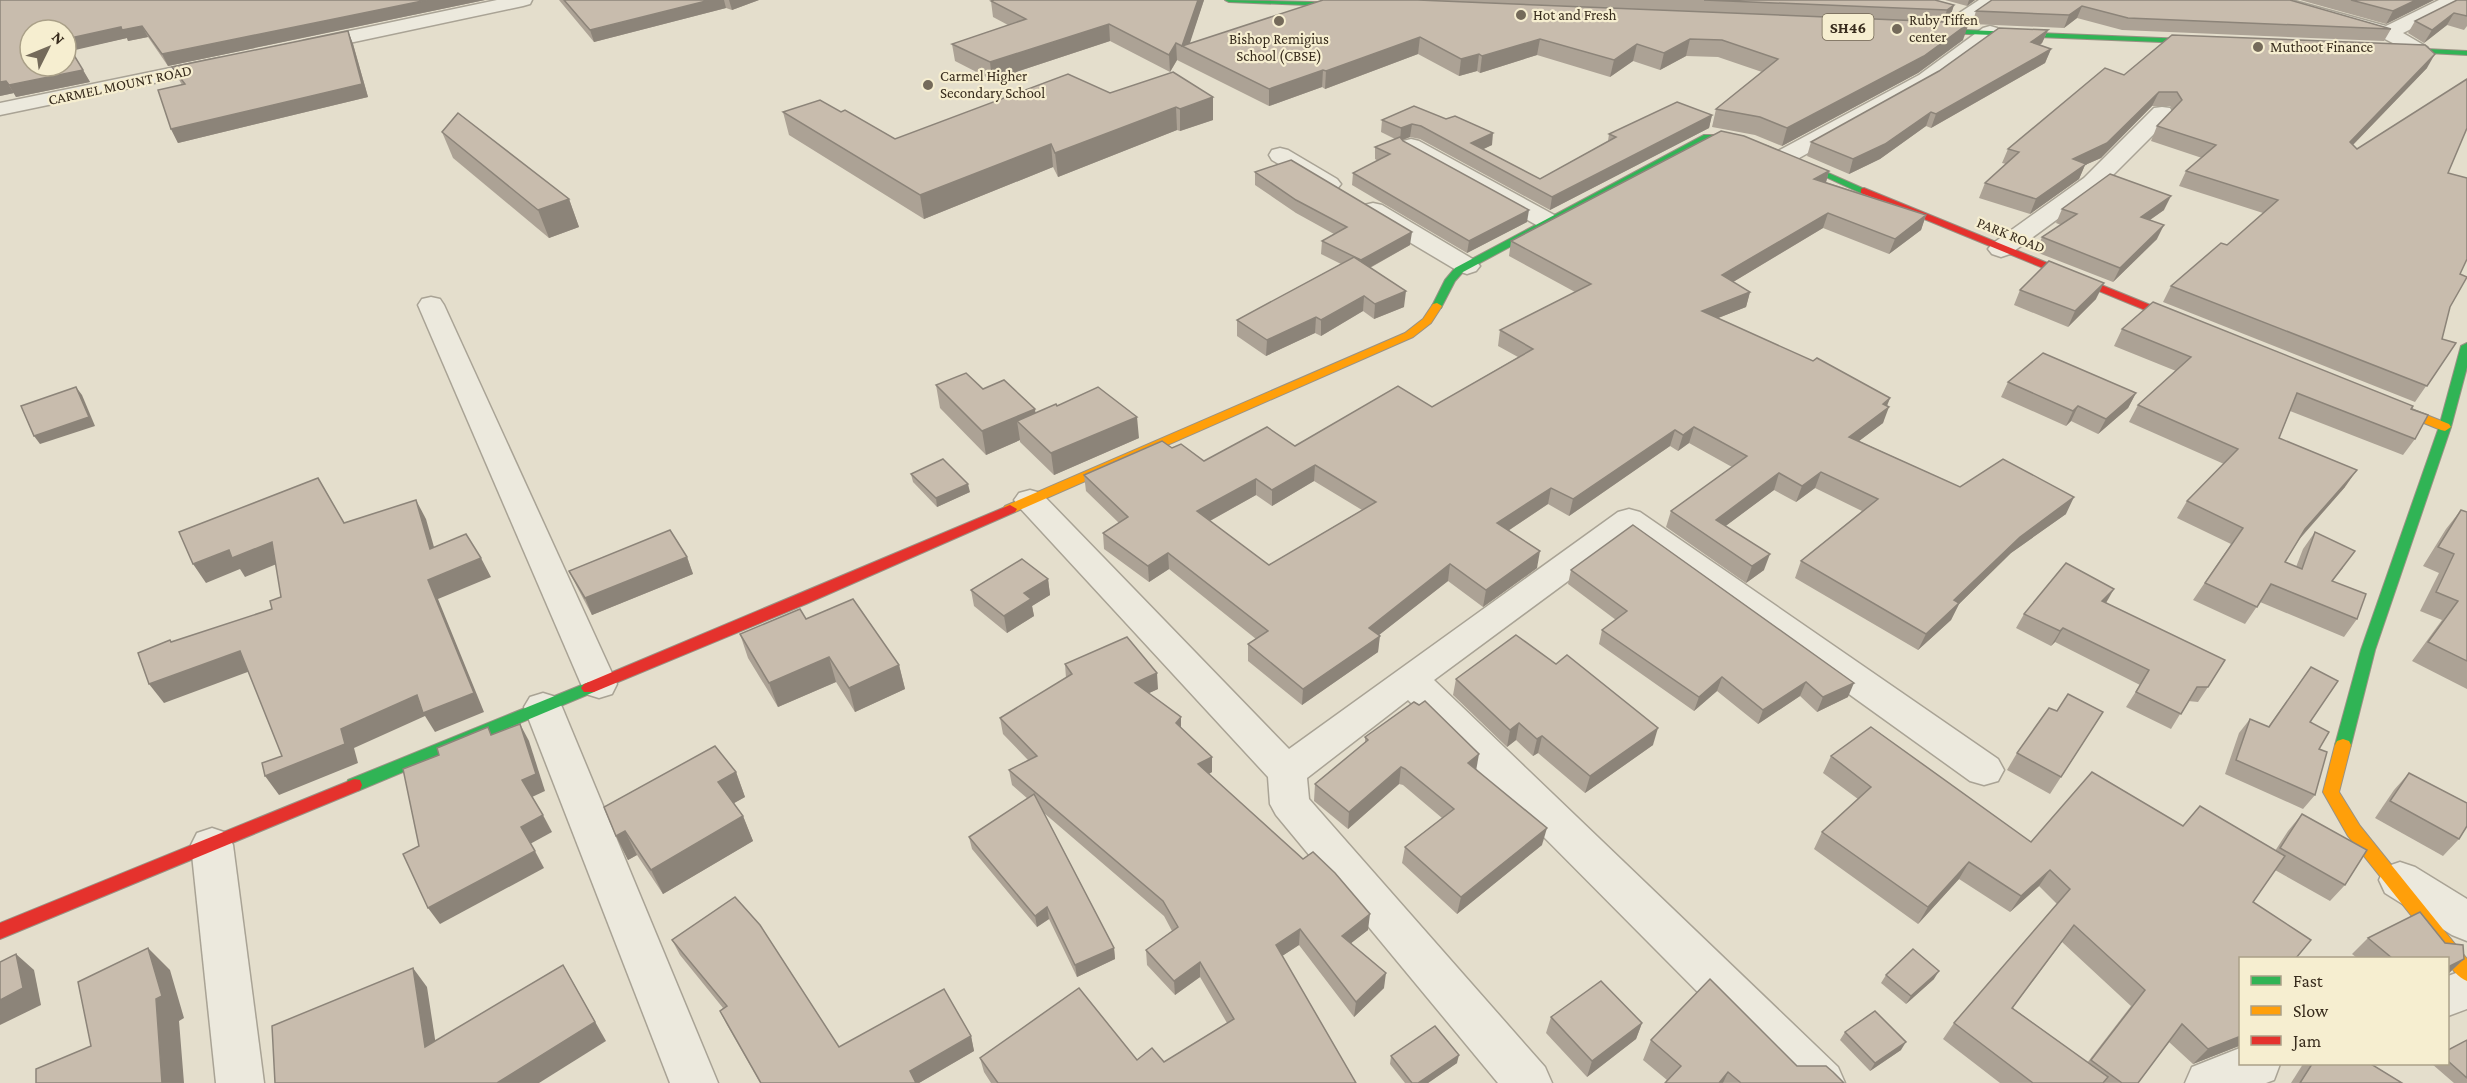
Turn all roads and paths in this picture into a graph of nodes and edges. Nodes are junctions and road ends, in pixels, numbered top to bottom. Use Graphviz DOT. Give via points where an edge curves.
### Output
graph roads {
  1 [pos="523,0"];
  2 [pos="1229,0"];
  3 [pos="1992,0"];
  4 [pos="2270,0"];
  5 [pos="2454,0"];
  6 [pos="1372,6"];
  7 [pos="1947,8"];
  8 [pos="1969,14"];
  9 [pos="1909,29"];
  10 [pos="1945,31"];
  11 [pos="1990,32"];
  12 [pos="2388,33"];
  13 [pos="2227,42"];
  14 [pos="292,49"];
  15 [pos="2375,49"];
  16 [pos="2420,51"];
  17 [pos="2467,53"];
  18 [pos="235,61"];
  19 [pos="0,109"];
  20 [pos="2162,113"];
  21 [pos="1411,146"];
  22 [pos="1280,156"];
  23 [pos="1784,157"];
  24 [pos="1549,222"];
  25 [pos="2001,249"];
  26 [pos="1467,266"];
  27 [pos="431,305"];
  28 [pos="2201,329"];
  29 [pos="2467,346"];
  30 [pos="2368,396"];
  31 [pos="2445,427"];
  32 [pos="1030,500"];
  33 [pos="1410,679"];
  34 [pos="599,684"];
  35 [pos="543,707"];
  36 [pos="1984,770"];
  37 [pos="1287,772"];
  38 [pos="212,845"];
  39 [pos="2389,872"];
  40 [pos="2467,922"];
  41 [pos="0,931"];
  42 [pos="2467,973"];
  43 [pos="2467,989"];
  44 [pos="2449,996"];
  45 [pos="2255,1065"];
  46 [pos="240,1083"];
  47 [pos="694,1083"];
  48 [pos="1528,1083"];
  49 [pos="1821,1083"];
  50 [pos="2210,1083"];
  1 -- 14 [label="street"];
  2 -- 6 [label="street"];
  3 -- 8 [label="street"];
  4 -- 12 [label="street"];
  5 -- 12 [label="street"];
  7 -- 8 [label="street"];
  8 -- 10 [label="street"];
  9 -- 10 [label="street"];
  10 -- 11 [label="street"];
  11 -- 13 [label="street"];
  11 -- 23 [label="street" via="1926,79"];
  12 -- 16 [label="street"];
  15 -- 16 [label="street"];
  16 -- 17 [label="street"];
  18 -- 19 [label="street, CARMEL MOUNT ROAD"];
  20 -- 25 [label="street" via="2092,183"];
  21 -- 24 [label="street"];
  22 -- 26 [label="street"];
  23 -- 24 [label="street, PARK ROAD" via="1732,137 1707,137"];
  23 -- 25 [label="street, PARK ROAD"];
  24 -- 26 [label="street"];
  25 -- 28 [label="street, PARK ROAD"];
  26 -- 32 [label="street" via="1450,277 1432,315 1409,335"];
  27 -- 34 [label="street"];
  29 -- 31 [label="street"];
  30 -- 31 [label="street"];
  31 -- 39 [label="street" via="2368,650 2331,792 2354,831"];
  32 -- 34 [label="street"];
  32 -- 37 [label="street"];
  33 -- 36 [label="street" via="1629,520"];
  33 -- 37 [label="street"];
  33 -- 49 [label="street"];
  34 -- 35 [label="street"];
  35 -- 38 [label="street"];
  35 -- 47 [label="street"];
  37 -- 48 [label="street" via="1290,804"];
  38 -- 41 [label="street"];
  38 -- 46 [label="street"];
  39 -- 40 [label="street"];
  39 -- 42 [label="street"];
  43 -- 44 [label="street"];
  45 -- 50 [label="street"];
}
